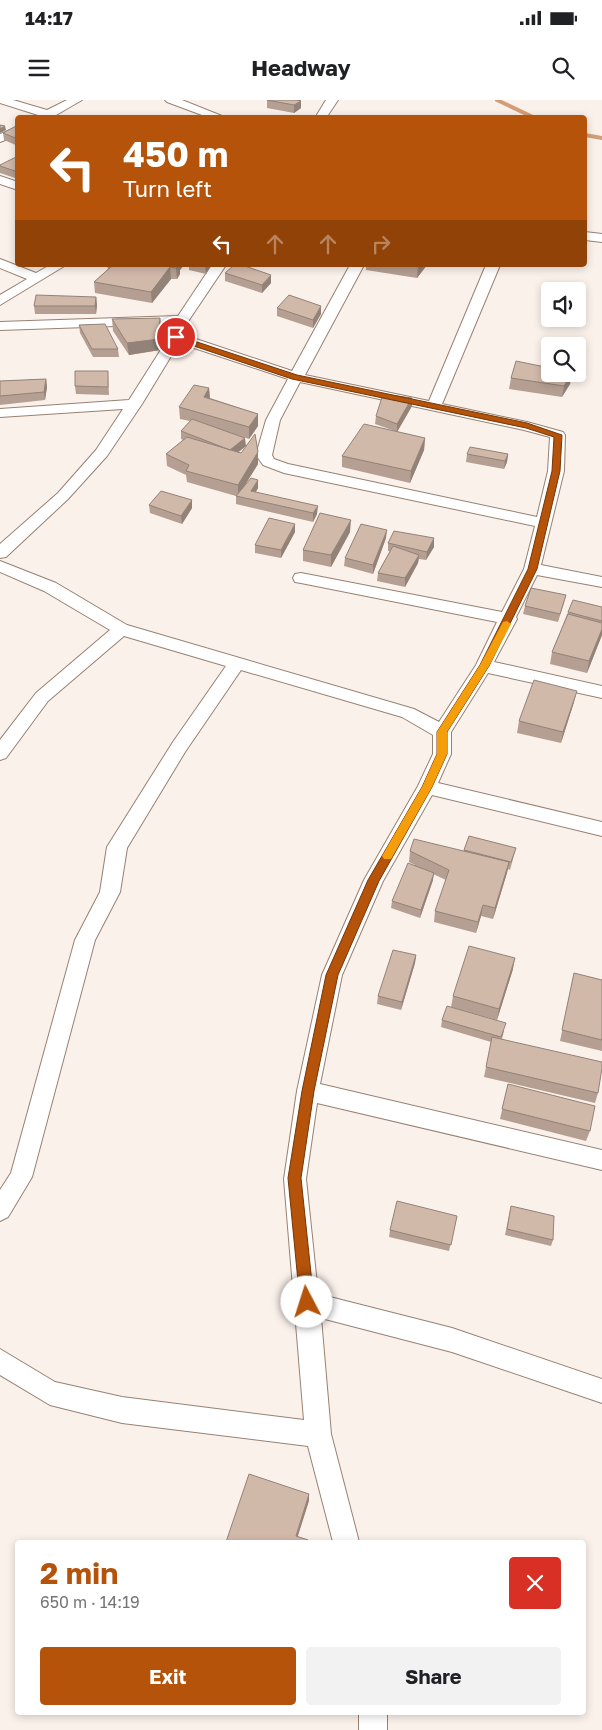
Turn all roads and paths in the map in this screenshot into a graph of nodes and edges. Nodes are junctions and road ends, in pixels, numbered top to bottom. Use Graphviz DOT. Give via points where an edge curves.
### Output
graph roads {
  1 [pos="1,100"];
  2 [pos="76,100"];
  3 [pos="171,100"];
  4 [pos="332,100"];
  5 [pos="41,115"];
  6 [pos="46,115"];
  7 [pos="214,115"];
  8 [pos="322,115"];
  9 [pos="15,132"];
  10 [pos="0,139"];
  11 [pos="0,180"];
  12 [pos="15,185"];
  13 [pos="587,236"];
  14 [pos="601,238"];
  15 [pos="0,263"];
  16 [pos="56,267"];
  17 [pos="218,267"];
  18 [pos="356,267"];
  19 [pos="492,267"];
  20 [pos="37,278"];
  21 [pos="0,301"];
  22 [pos="182,320"];
  23 [pos="0,326"];
  24 [pos="176,337"];
  25 [pos="295,377"];
  26 [pos="135,404"];
  27 [pos="434,405"];
  28 [pos="0,413"];
  29 [pos="542,523"];
  30 [pos="0,553"];
  31 [pos="0,566"];
  32 [pos="532,569"];
  33 [pos="301,578"];
  34 [pos="602,582"];
  35 [pos="509,619"];
  36 [pos="121,629"];
  37 [pos="237,663"];
  38 [pos="484,666"];
  39 [pos="602,692"];
  40 [pos="442,732"];
  41 [pos="0,753"];
  42 [pos="427,787"];
  43 [pos="602,829"];
  44 [pos="308,1091"];
  45 [pos="602,1160"];
  46 [pos="0,1210"];
  47 [pos="307,1302"];
  48 [pos="0,1361"];
  49 [pos="602,1391"];
  50 [pos="318,1434"];
  51 [pos="345,1540"];
  52 [pos="373,1715"];
  53 [pos="374,1730"];
  1 -- 5 [label="street"];
  2 -- 6 [label="street"];
  3 -- 7 [label="street"];
  4 -- 8 [label="street"];
  9 -- 10 [label="street"];
  11 -- 12 [label="street"];
  13 -- 14 [label="street"];
  15 -- 20 [label="street"];
  16 -- 20 [label="street"];
  17 -- 22 [label="street"];
  18 -- 25 [label="street"];
  19 -- 27 [label="street"];
  20 -- 21 [label="street"];
  22 -- 23 [label="street"];
  22 -- 24 [label="street"];
  24 -- 25 [label="street"];
  24 -- 26 [label="street"];
  25 -- 27 [label="street"];
  25 -- 29 [label="street" via="272,420 264,455 268,462"];
  26 -- 28 [label="street"];
  26 -- 30 [label="street" via="102,453 76,482"];
  27 -- 29 [label="street" via="558,435 556,471"];
  29 -- 32 [label="street"];
  31 -- 36 [label="street" via="50,587"];
  32 -- 34 [label="street"];
  32 -- 35 [label="street"];
  33 -- 35 [label="street"];
  35 -- 38 [label="street"];
  36 -- 37 [label="street"];
  36 -- 41 [label="street" via="42,697"];
  37 -- 40 [label="street" via="408,713"];
  37 -- 46 [label="street" via="179,747 118,846 110,892 85,940 20,1177"];
  38 -- 39 [label="street"];
  38 -- 40 [label="street"];
  40 -- 42 [label="street" via="442,754"];
  42 -- 43 [label="street"];
  42 -- 44 [label="street" via="374,880 332,975"];
  44 -- 45 [label="street"];
  44 -- 47 [label="street" via="295,1178"];
  47 -- 49 [label="street" via="452,1340"];
  47 -- 50 [label="street"];
  48 -- 50 [label="street" via="50,1393 112,1408"];
  50 -- 51 [label="street"];
  52 -- 53 [label="street"];
}
